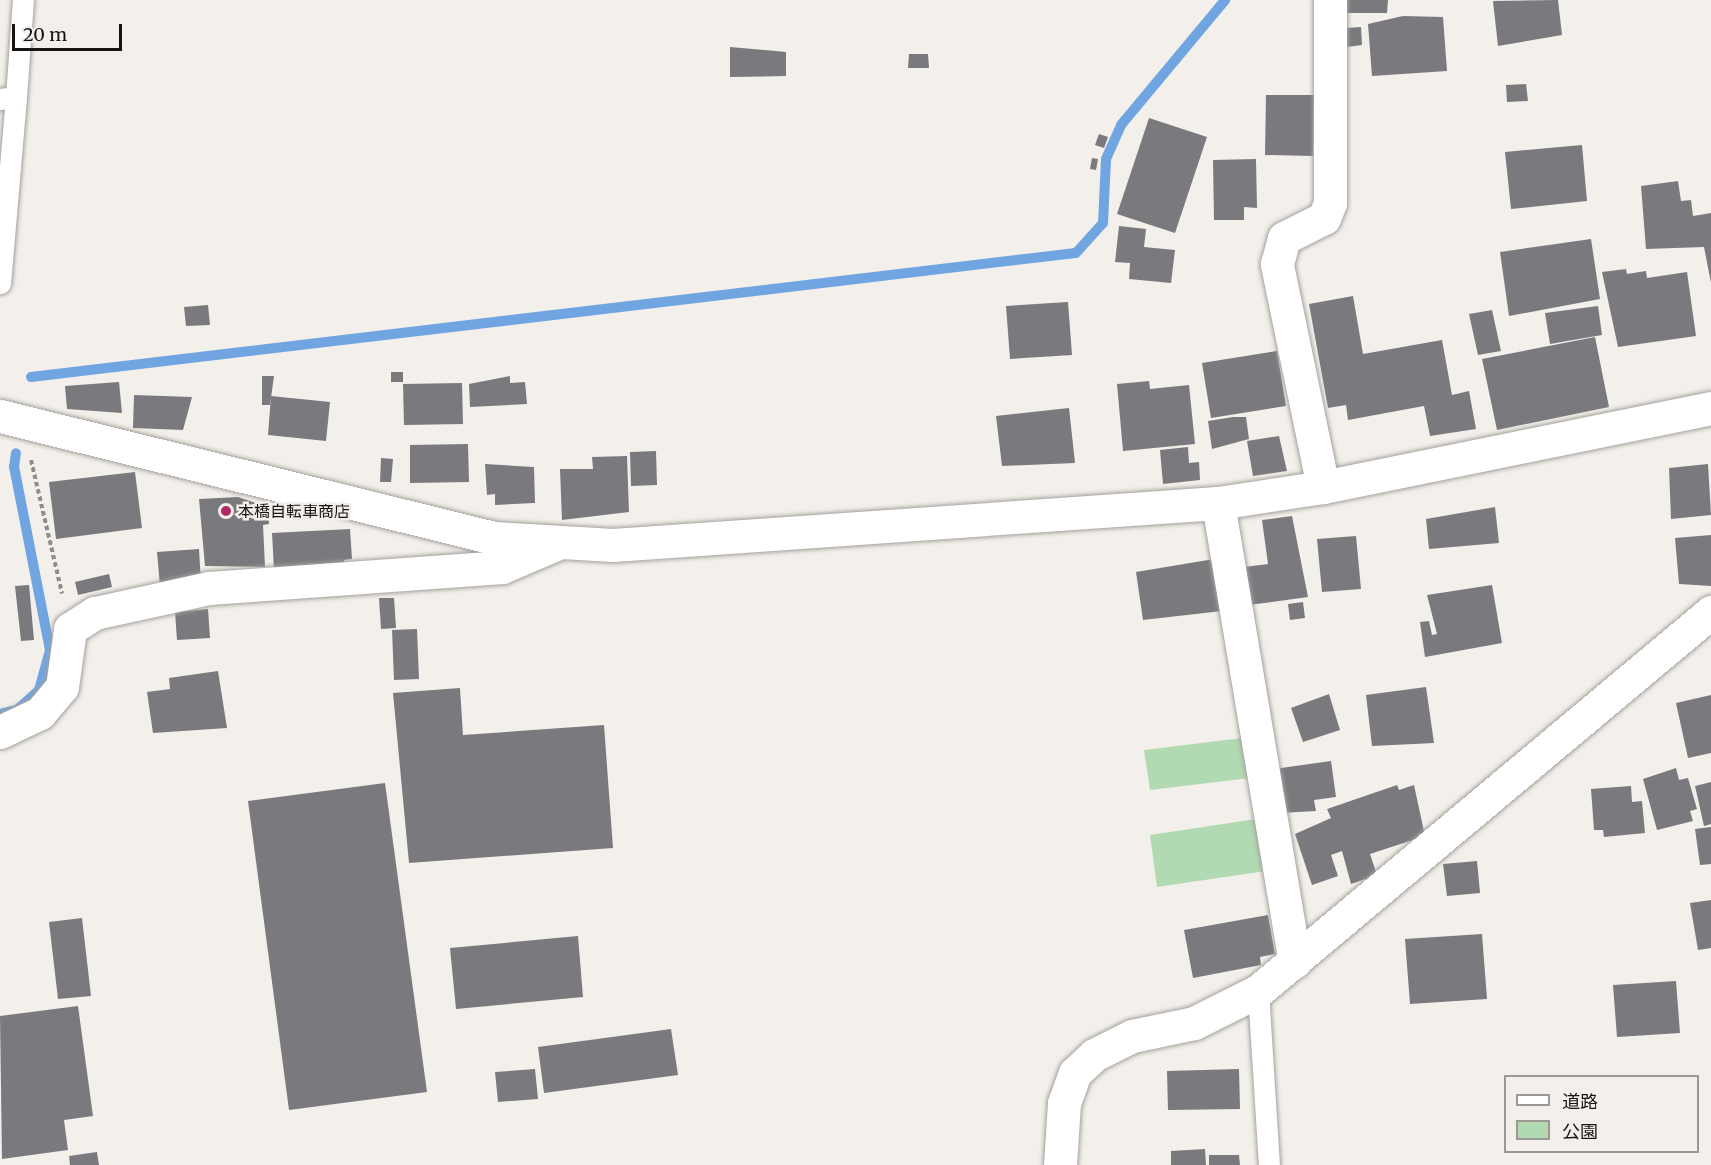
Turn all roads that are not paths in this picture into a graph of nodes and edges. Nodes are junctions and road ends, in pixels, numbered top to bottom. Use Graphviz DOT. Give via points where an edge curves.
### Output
graph roads {
  1 [pos="23,0"];
  2 [pos="1330,0"];
  3 [pos="8,98"];
  4 [pos="0,283"];
  5 [pos="1711,408"];
  6 [pos="11,419"];
  7 [pos="1323,487"];
  8 [pos="1218,503"];
  9 [pos="556,544"];
  10 [pos="1711,612"];
  11 [pos="0,732"];
  12 [pos="1295,962"];
  13 [pos="1258,991"];
  14 [pos="1060,1165"];
  15 [pos="1269,1165"];
  1 -- 3 [label="lane"];
  2 -- 7 [label="street" via="1330,202 1324,218 1284,238 1277,264"];
  3 -- 4 [label="lane"];
  5 -- 7 [label="street"];
  6 -- 9 [label="street" via="494,538"];
  7 -- 8 [label="street"];
  8 -- 9 [label="street" via="653,543"];
  8 -- 12 [label="street"];
  9 -- 11 [label="street" via="502,567 209,588 94,613 70,629 62,687 40,713"];
  10 -- 12 [label="street"];
  12 -- 13 [label="street"];
  13 -- 14 [label="street" via="1194,1023 1132,1036 1094,1055 1075,1073 1064,1103"];
  13 -- 15 [label="lane"];
}
